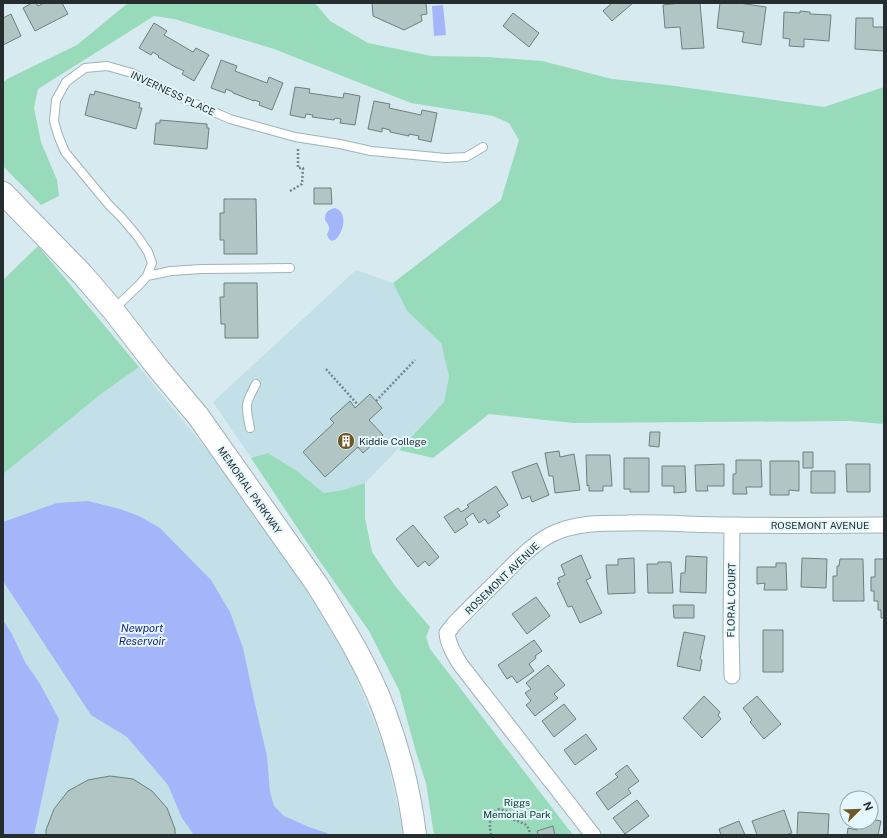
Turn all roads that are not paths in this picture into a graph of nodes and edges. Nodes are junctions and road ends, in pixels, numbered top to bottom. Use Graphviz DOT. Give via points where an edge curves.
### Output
graph roads {
  1 [pos="483,147"];
  2 [pos="3,194"];
  3 [pos="290,268"];
  4 [pos="147,276"];
  5 [pos="113,310"];
  6 [pos="256,384"];
  7 [pos="250,428"];
  8 [pos="732,525"];
  9 [pos="884,525"];
  10 [pos="732,676"];
  11 [pos="415,835"];
  12 [pos="593,835"];
  1 -- 4 [label="lane, INVERNESS PLACE" via="466,157 446,158 371,150 295,137 230,119 132,73 107,66 85,68 66,82 56,100 54,121 58,135 65,152 134,232 148,252 152,263"];
  2 -- 5 [label="main road, MEMORIAL PARKWAY" via="82,274"];
  3 -- 4 [label="lane" via="216,268 171,271"];
  4 -- 5 [label="lane"];
  5 -- 11 [label="main road, MEMORIAL PARKWAY" via="198,416 318,586 350,640 384,710 408,791"];
  6 -- 7 [label="lane" via="246,411"];
  8 -- 9 [label="street, ROSEMONT AVENUE"];
  8 -- 10 [label="street, FLORAL COURT"];
  8 -- 12 [label="street, ROSEMONT AVENUE" via="595,523 560,531 538,542 523,555 448,633 452,650 460,664"];
}
